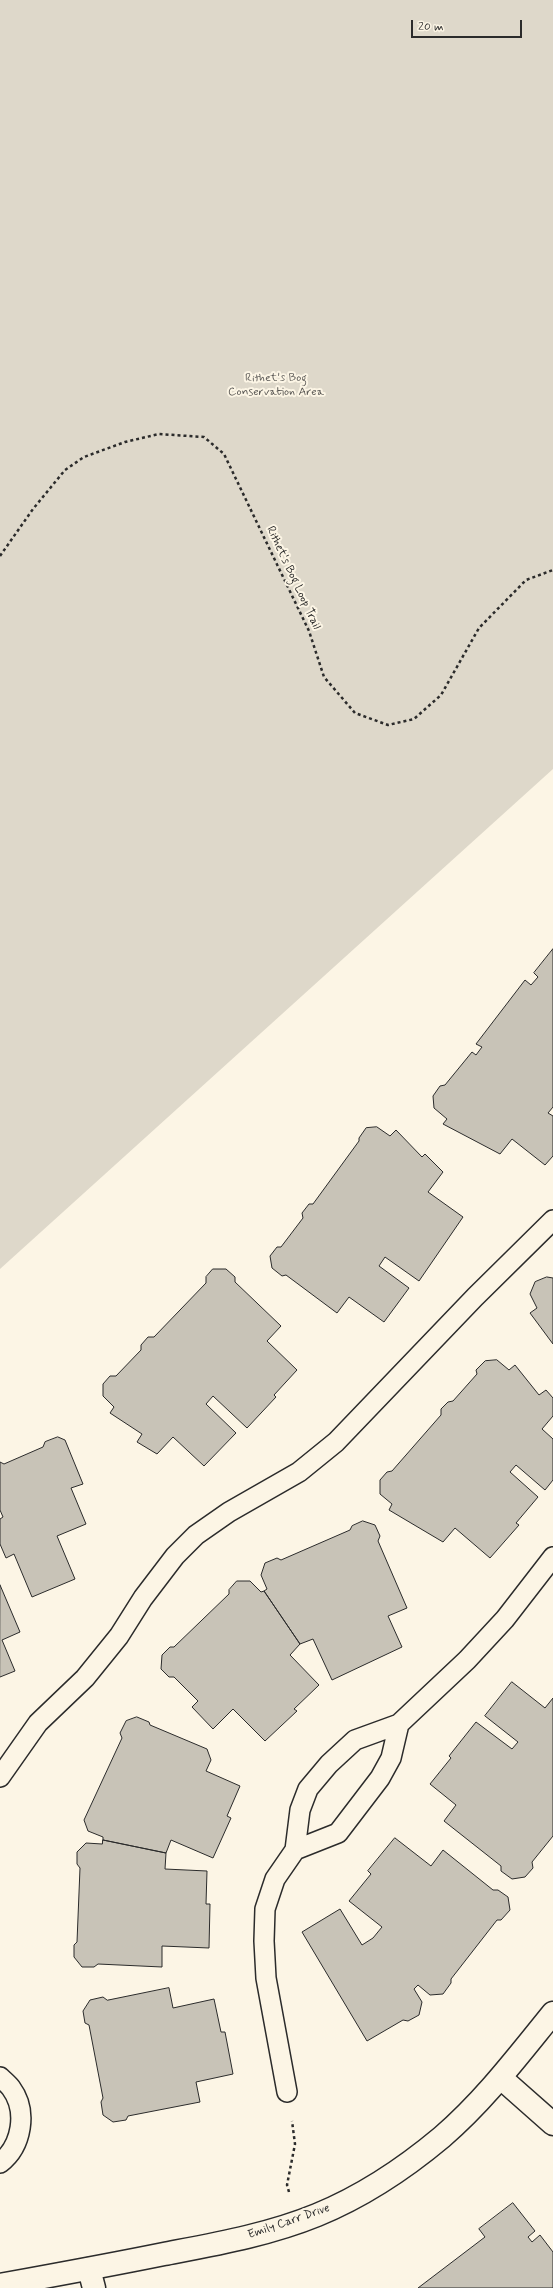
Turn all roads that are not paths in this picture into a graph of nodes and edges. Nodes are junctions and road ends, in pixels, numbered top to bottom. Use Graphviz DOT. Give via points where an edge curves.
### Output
graph roads {
  1 [pos="553,1220"];
  2 [pos="553,1557"];
  3 [pos="399,1724"];
  4 [pos="0,1777"];
  5 [pos="295,1850"];
  6 [pos="553,2012"];
  7 [pos="0,2077"];
  8 [pos="501,2078"];
  9 [pos="287,2092"];
  10 [pos="553,2124"];
  11 [pos="0,2163"];
  12 [pos="91,2278"];
  13 [pos="0,2285"];
  1 -- 4 [label="lane" via="336,1442 299,1472 229,1512 196,1535 175,1556 143,1598 119,1636 90,1672 38,1723"];
  2 -- 3 [label="lane" via="505,1619 467,1660"];
  3 -- 5 [label="lane" via="391,1758 380,1778 338,1833"];
  3 -- 5 [label="lane" via="355,1740 316,1779 308,1789 300,1810"];
  5 -- 9 [label="lane" via="275,1879 265,1909 266,1978"];
  6 -- 8 [label="street, Emily Carr Drive"];
  7 -- 11 [label="lane" via="11,2088 20,2106 21,2127 15,2146"];
  8 -- 10 [label="street"];
  8 -- 12 [label="street, Emily Carr Drive" via="442,2137 406,2165 364,2191 317,2215 254,2235"];
  12 -- 13 [label="street, Emily Carr Drive"];
}
